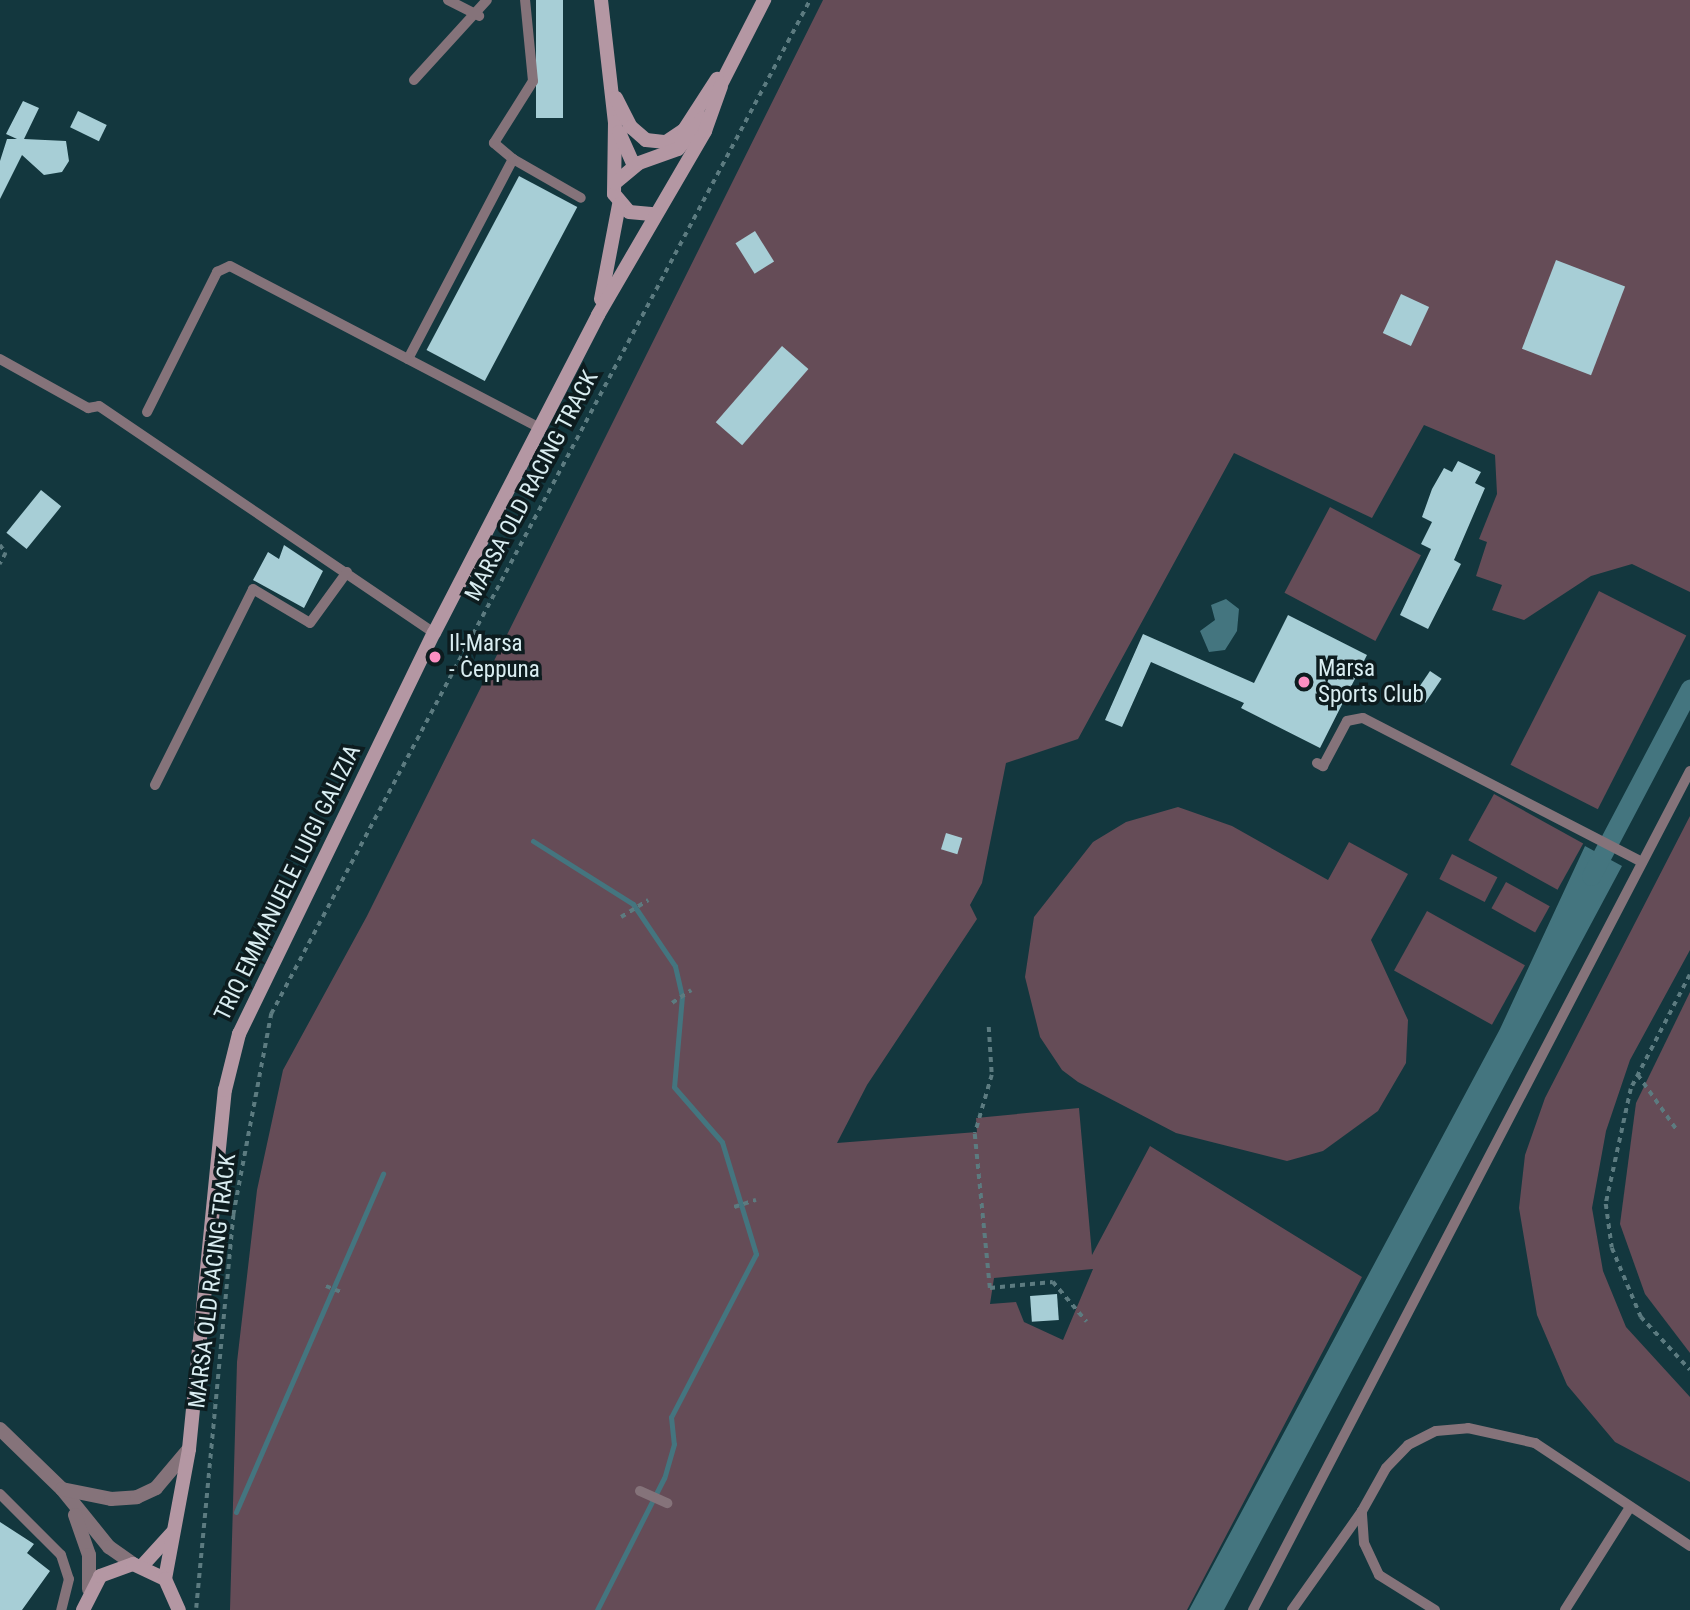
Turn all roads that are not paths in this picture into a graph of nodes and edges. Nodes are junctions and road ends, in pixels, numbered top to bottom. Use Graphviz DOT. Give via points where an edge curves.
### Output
graph roads {
  1 [pos="448,0"];
  2 [pos="487,0"];
  3 [pos="525,0"];
  4 [pos="601,0"];
  5 [pos="764,0"];
  6 [pos="479,16"];
  7 [pos="746,34"];
  8 [pos="414,80"];
  9 [pos="609,84"];
  10 [pos="720,86"];
  11 [pos="615,122"];
  12 [pos="513,159"];
  13 [pos="640,164"];
  14 [pos="665,182"];
  15 [pos="615,183"];
  16 [pos="581,198"];
  17 [pos="619,205"];
  18 [pos="654,214"];
  19 [pos="598,314"];
  20 [pos="0,359"];
  21 [pos="408,359"];
  22 [pos="147,412"];
  23 [pos="540,428"];
  24 [pos="347,572"];
  25 [pos="434,633"];
  26 [pos="1317,763"];
  27 [pos="1690,771"];
  28 [pos="155,785"];
  29 [pos="1642,862"];
  30 [pos="0,1429"];
  31 [pos="189,1449"];
  32 [pos="62,1489"];
  33 [pos="640,1491"];
  34 [pos="0,1494"];
  35 [pos="667,1503"];
  36 [pos="1630,1507"];
  37 [pos="1362,1511"];
  38 [pos="178,1519"];
  39 [pos="1690,1546"];
  40 [pos="138,1565"];
  41 [pos="165,1578"];
  42 [pos="89,1589"];
  43 [pos="61,1610"];
  44 [pos="83,1610"];
  45 [pos="179,1610"];
  46 [pos="1253,1610"];
  47 [pos="1292,1610"];
  48 [pos="1435,1610"];
  49 [pos="1565,1610"];
  1 -- 6 [label="lane"];
  2 -- 6 [label="lane"];
  3 -- 12 [label="lane" via="533,81 494,143"];
  4 -- 9 [label="main road"];
  5 -- 7 [label="main road, TRIQ EMMANUELE LUIGI GALIZIA"];
  6 -- 8 [label="lane"];
  7 -- 9 [label="main road" via="684,130 666,142 646,140 631,127"];
  7 -- 10 [label="main road, TRIQ EMMANUELE LUIGI GALIZIA"];
  9 -- 11 [label="main road"];
  10 -- 13 [label="main road, TRIQ EMMANUELE LUIGI GALIZIA" via="678,149"];
  10 -- 14 [label="main road, TRIQ EMMANUELE LUIGI GALIZIA" via="705,131"];
  11 -- 13 [label="main road"];
  11 -- 15 [label="main road"];
  12 -- 16 [label="lane"];
  12 -- 21 [label="lane"];
  13 -- 14 [label="main road"];
  13 -- 15 [label="main road"];
  14 -- 18 [label="main road, TRIQ EMMANUELE LUIGI GALIZIA"];
  15 -- 17 [label="main road"];
  17 -- 18 [label="main road" via="637,215"];
  17 -- 19 [label="main road, TRIQ EMMANUELE LUIGI GALIZIA"];
  18 -- 19 [label="main road, TRIQ EMMANUELE LUIGI GALIZIA"];
  19 -- 23 [label="main road, TRIQ EMMANUELE LUIGI GALIZIA"];
  20 -- 24 [label="lane" via="88,408 99,406"];
  21 -- 22 [label="lane" via="230,266 218,272"];
  21 -- 23 [label="lane"];
  23 -- 25 [label="main road, TRIQ EMMANUELE LUIGI GALIZIA"];
  24 -- 25 [label="lane"];
  24 -- 28 [label="lane" via="310,623 253,589"];
  25 -- 31 [label="main road, TRIQ EMMANUELE LUIGI GALIZIA" via="232,1054"];
  26 -- 29 [label="lane" via="1323,766 1354,716"];
  27 -- 29 [label="lane"];
  29 -- 46 [label="lane"];
  30 -- 32 [label="street"];
  31 -- 32 [label="street" via="163,1481 137,1497 111,1499"];
  31 -- 38 [label="main road, TRIQ EMMANUELE LUIGI GALIZIA"];
  32 -- 40 [label="street" via="109,1547"];
  32 -- 42 [label="street" via="86,1539"];
  33 -- 35 [label="lane"];
  34 -- 43 [label="lane" via="61,1555 69,1579"];
  36 -- 37 [label="lane" via="1535,1443 1468,1428 1436,1431 1408,1445 1370,1490"];
  36 -- 39 [label="lane"];
  36 -- 49 [label="lane"];
  37 -- 47 [label="lane"];
  37 -- 48 [label="lane" via="1364,1544 1379,1576"];
  38 -- 40 [label="main road, TRIQ EMMANUELE LUIGI GALIZIA"];
  38 -- 41 [label="main road, TRIQ EMMANUELE LUIGI GALIZIA"];
  40 -- 41 [label="main road"];
  40 -- 42 [label="main road" via="108,1571"];
  41 -- 45 [label="main road"];
  42 -- 44 [label="main road"];
}
